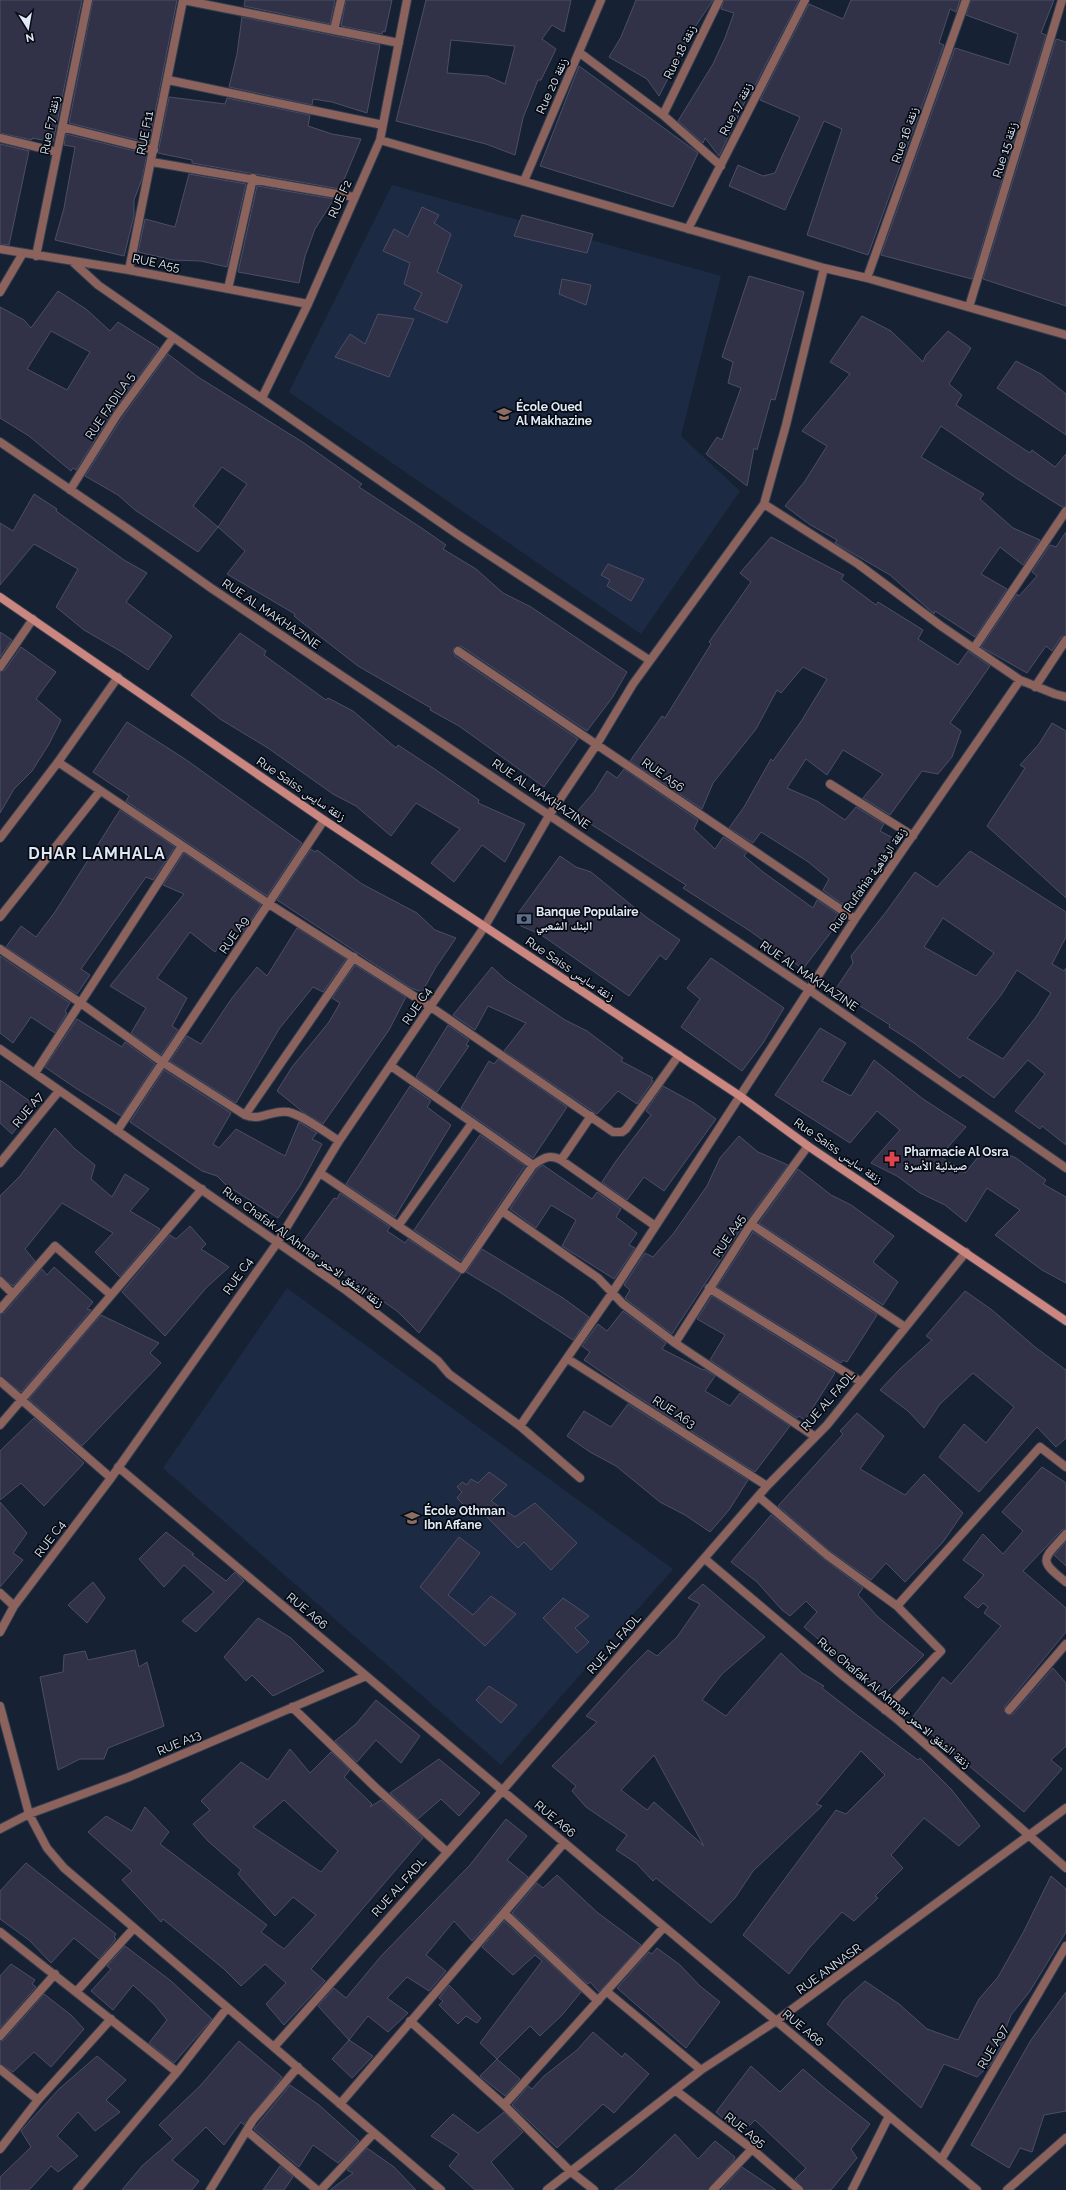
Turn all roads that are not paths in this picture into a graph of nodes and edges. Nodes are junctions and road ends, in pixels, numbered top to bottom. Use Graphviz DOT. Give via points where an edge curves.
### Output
graph roads {
  1 [pos="88,0"];
  2 [pos="183,0"];
  3 [pos="341,0"];
  4 [pos="407,0"];
  5 [pos="601,0"];
  6 [pos="719,0"];
  7 [pos="805,0"];
  8 [pos="966,0"];
  9 [pos="1062,0"];
  10 [pos="334,30"];
  11 [pos="399,43"];
  12 [pos="580,53"];
  13 [pos="168,80"];
  14 [pos="664,115"];
  15 [pos="383,125"];
  16 [pos="62,127"];
  17 [pos="0,138"];
  18 [pos="380,140"];
  19 [pos="154,150"];
  20 [pos="56,152"];
  21 [pos="152,162"];
  22 [pos="721,166"];
  23 [pos="254,178"];
  24 [pos="524,181"];
  25 [pos="354,197"];
  26 [pos="688,229"];
  27 [pos="0,249"];
  28 [pos="23,253"];
  29 [pos="36,256"];
  30 [pos="73,262"];
  31 [pos="824,268"];
  32 [pos="129,270"];
  33 [pos="867,278"];
  34 [pos="228,289"];
  35 [pos="0,292"];
  36 [pos="308,304"];
  37 [pos="969,307"];
  38 [pos="1066,335"];
  39 [pos="173,338"];
  40 [pos="262,398"];
  41 [pos="0,442"];
  42 [pos="70,490"];
  43 [pos="764,504"];
  44 [pos="1066,511"];
  45 [pos="0,597"];
  46 [pos="34,619"];
  47 [pos="1066,640"];
  48 [pos="974,648"];
  49 [pos="458,651"];
  50 [pos="650,660"];
  51 [pos="0,667"];
  52 [pos="118,678"];
  53 [pos="1020,680"];
  54 [pos="1035,687"];
  55 [pos="1066,697"];
  56 [pos="597,744"];
  57 [pos="58,762"];
  58 [pos="830,784"];
  59 [pos="100,791"];
  60 [pos="550,814"];
  61 [pos="324,820"];
  62 [pos="1,835"];
  63 [pos="913,836"];
  64 [pos="182,846"];
  65 [pos="269,904"];
  66 [pos="0,916"];
  67 [pos="855,919"];
  68 [pos="484,926"];
  69 [pos="0,949"];
  70 [pos="354,957"];
  71 [pos="808,989"];
  72 [pos="82,1004"];
  73 [pos="431,1007"];
  74 [pos="0,1049"];
  75 [pos="679,1055"];
  76 [pos="162,1062"];
  77 [pos="391,1066"];
  78 [pos="35,1073"];
  79 [pos="59,1091"];
  80 [pos="740,1096"];
  81 [pos="245,1115"];
  82 [pos="591,1116"];
  83 [pos="472,1124"];
  84 [pos="117,1131"];
  85 [pos="340,1141"];
  86 [pos="808,1146"];
  87 [pos="561,1160"];
  88 [pos="0,1163"];
  89 [pos="533,1165"];
  90 [pos="1066,1168"];
  91 [pos="320,1173"];
  92 [pos="202,1189"];
  93 [pos="502,1211"];
  94 [pos="750,1224"];
  95 [pos="654,1225"];
  96 [pos="398,1226"];
  97 [pos="276,1243"];
  98 [pos="966,1252"];
  99 [pos="0,1281"];
  100 [pos="710,1288"];
  101 [pos="612,1293"];
  102 [pos="14,1294"];
  103 [pos="110,1294"];
  104 [pos="0,1309"];
  105 [pos="1066,1321"];
  106 [pos="905,1327"];
  107 [pos="675,1343"];
  108 [pos="568,1359"];
  109 [pos="0,1381"];
  110 [pos="861,1382"];
  111 [pos="22,1400"];
  112 [pos="0,1425"];
  113 [pos="520,1426"];
  114 [pos="814,1436"];
  115 [pos="118,1467"];
  116 [pos="1066,1467"];
  117 [pos="111,1478"];
  118 [pos="580,1478"];
  119 [pos="767,1486"];
  120 [pos="759,1497"];
  121 [pos="1066,1534"];
  122 [pos="705,1559"];
  123 [pos="1066,1582"];
  124 [pos="0,1593"];
  125 [pos="14,1606"];
  126 [pos="897,1606"];
  127 [pos="0,1632"];
  128 [pos="1066,1644"];
  129 [pos="366,1676"];
  130 [pos="0,1706"];
  131 [pos="292,1707"];
  132 [pos="886,1710"];
  133 [pos="1009,1710"];
  134 [pos="502,1791"];
  135 [pos="1066,1808"];
  136 [pos="28,1814"];
  137 [pos="0,1829"];
  138 [pos="1029,1835"];
  139 [pos="564,1842"];
  140 [pos="447,1852"];
  141 [pos="1066,1868"];
  142 [pos="505,1914"];
  143 [pos="664,1927"];
  144 [pos="134,1928"];
  145 [pos="0,1932"];
  146 [pos="1066,1946"];
  147 [pos="55,1974"];
  148 [pos="606,1991"];
  149 [pos="76,1992"];
  150 [pos="598,2001"];
  151 [pos="227,2008"];
  152 [pos="111,2019"];
  153 [pos="410,2021"];
  154 [pos="776,2021"];
  155 [pos="0,2036"];
  156 [pos="274,2047"];
  157 [pos="298,2067"];
  158 [pos="0,2069"];
  159 [pos="701,2070"];
  160 [pos="177,2072"];
  161 [pos="675,2090"];
  162 [pos="38,2100"];
  163 [pos="340,2104"];
  164 [pos="504,2105"];
  165 [pos="889,2116"];
  166 [pos="247,2131"];
  167 [pos="374,2133"];
  168 [pos="1066,2138"];
  169 [pos="0,2149"];
  170 [pos="752,2149"];
  171 [pos="941,2160"];
  172 [pos="570,2171"];
  173 [pos="77,2190"];
  174 [pos="210,2190"];
  175 [pos="317,2190"];
  176 [pos="321,2190"];
  177 [pos="442,2190"];
  178 [pos="547,2190"];
  179 [pos="594,2190"];
  180 [pos="713,2190"];
  181 [pos="799,2190"];
  182 [pos="852,2190"];
  183 [pos="977,2190"];
  184 [pos="1006,2190"];
  1 -- 16 [label="street, Rue F7 زنقة"];
  2 -- 10 [label="street"];
  2 -- 13 [label="street, RUE F11"];
  3 -- 10 [label="street"];
  4 -- 11 [label="street, RUE F2"];
  5 -- 12 [label="street, Rue 20 زنقة"];
  6 -- 14 [label="street, Rue 18 زنقة"];
  7 -- 22 [label="street, Rue 17 زنقة"];
  8 -- 33 [label="street, Rue 16 زنقة"];
  9 -- 37 [label="street, Rue 15 زنقة"];
  10 -- 11 [label="street"];
  11 -- 15 [label="street, RUE F2"];
  12 -- 14 [label="street"];
  12 -- 24 [label="street, Rue 20 زنقة"];
  13 -- 15 [label="street"];
  13 -- 19 [label="street, RUE F11"];
  14 -- 22 [label="street"];
  15 -- 18 [label="street, RUE F2"];
  16 -- 19 [label="street"];
  16 -- 20 [label="street, Rue F7 زنقة"];
  17 -- 20 [label="street"];
  18 -- 24 [label="street"];
  18 -- 25 [label="street, RUE F2"];
  19 -- 21 [label="street, RUE F11"];
  20 -- 29 [label="street, Rue F7 زنقة"];
  21 -- 23 [label="street"];
  21 -- 32 [label="street, RUE F11"];
  22 -- 26 [label="street, Rue 17 زنقة"];
  23 -- 25 [label="street"];
  23 -- 34 [label="street"];
  24 -- 26 [label="street"];
  25 -- 36 [label="street, RUE F2"];
  26 -- 31 [label="street"];
  27 -- 28 [label="street, RUE A55"];
  28 -- 29 [label="street, RUE A55"];
  28 -- 35 [label="street"];
  29 -- 30 [label="street, RUE A55"];
  30 -- 32 [label="street, RUE A55"];
  30 -- 39 [label="street" via="98,285"];
  31 -- 33 [label="street"];
  31 -- 43 [label="street"];
  32 -- 34 [label="street, RUE A55"];
  33 -- 37 [label="street"];
  34 -- 36 [label="street, RUE A55"];
  36 -- 40 [label="street, RUE F2"];
  37 -- 38 [label="street"];
  39 -- 40 [label="street"];
  39 -- 42 [label="street, RUE FADILA 5" via="117,415"];
  40 -- 50 [label="street" via="457,534"];
  41 -- 42 [label="street, RUE AL MAKHAZINE"];
  42 -- 60 [label="street, RUE AL MAKHAZINE" via="211,588"];
  43 -- 48 [label="street" via="858,564"];
  43 -- 50 [label="street, RUE C4"];
  44 -- 48 [label="street"];
  45 -- 46 [label="street, Rue Saiss زنقة سايس"];
  46 -- 51 [label="street"];
  46 -- 52 [label="street, Rue Saiss زنقة سايس"];
  47 -- 54 [label="street"];
  48 -- 53 [label="street"];
  49 -- 56 [label="street, RUE A56"];
  50 -- 56 [label="street, RUE C4"];
  52 -- 57 [label="street"];
  52 -- 61 [label="street, Rue Saiss زنقة سايس"];
  53 -- 54 [label="street"];
  53 -- 63 [label="street, Rue Rufahia زنقة الرفاهية"];
  54 -- 55 [label="street"];
  56 -- 60 [label="street, RUE C4"];
  56 -- 67 [label="street, RUE A56"];
  57 -- 59 [label="street"];
  57 -- 62 [label="street"];
  58 -- 63 [label="street"];
  59 -- 64 [label="street"];
  59 -- 66 [label="street"];
  60 -- 68 [label="street, RUE C4"];
  60 -- 71 [label="street, RUE AL MAKHAZINE"];
  61 -- 65 [label="street, RUE A9"];
  61 -- 68 [label="street, Rue Saiss زنقة سايس"];
  63 -- 67 [label="street, Rue Rufahia زنقة الرفاهية"];
  64 -- 65 [label="street"];
  64 -- 72 [label="street"];
  65 -- 70 [label="street"];
  65 -- 76 [label="street, RUE A9"];
  67 -- 71 [label="street, Rue Rufahia زنقة الرفاهية"];
  68 -- 73 [label="street, RUE C4"];
  68 -- 75 [label="street, Rue Saiss زنقة سايس"];
  69 -- 72 [label="street"];
  70 -- 73 [label="street"];
  70 -- 81 [label="street"];
  71 -- 80 [label="street, Rue Rufahia زنقة الرفاهية"];
  71 -- 90 [label="street, RUE AL MAKHAZINE"];
  72 -- 76 [label="street"];
  72 -- 78 [label="street"];
  73 -- 77 [label="street, RUE C4"];
  73 -- 82 [label="street"];
  74 -- 78 [label="street, Rue Chafak Al Ahmar زنقة الشفق الاحمر"];
  75 -- 80 [label="street, Rue Saiss زنقة سايس"];
  75 -- 82 [label="street" via="622,1132 613,1132"];
  76 -- 81 [label="street"];
  76 -- 84 [label="street, RUE A9"];
  77 -- 83 [label="street"];
  77 -- 85 [label="street, RUE C4"];
  78 -- 79 [label="street, Rue Chafak Al Ahmar زنقة الشفق الاحمر"];
  79 -- 84 [label="street, Rue Chafak Al Ahmar زنقة الشفق الاحمر"];
  79 -- 88 [label="street, RUE A7"];
  80 -- 86 [label="street, Rue Saiss زنقة سايس"];
  80 -- 95 [label="street, Rue Rufahia زنقة الرفاهية"];
  81 -- 85 [label="street" via="256,1118 278,1111 294,1113"];
  82 -- 87 [label="street"];
  83 -- 89 [label="street"];
  83 -- 96 [label="street"];
  84 -- 92 [label="street, Rue Chafak Al Ahmar زنقة الشفق الاحمر"];
  85 -- 91 [label="street, RUE C4"];
  86 -- 94 [label="street, RUE A45"];
  86 -- 98 [label="street, Rue Saiss زنقة سايس"];
  87 -- 89 [label="street" via="547,1156"];
  87 -- 95 [label="street"];
  89 -- 93 [label="street"];
  91 -- 96 [label="street"];
  91 -- 97 [label="street, RUE C4"];
  92 -- 97 [label="street, Rue Chafak Al Ahmar زنقة الشفق الاحمر"];
  92 -- 103 [label="street"];
  93 -- 96 [label="street" via="462,1269"];
  93 -- 101 [label="street" via="598,1278"];
  94 -- 100 [label="street, RUE A45"];
  94 -- 106 [label="street"];
  95 -- 101 [label="street, Rue Rufahia زنقة الرفاهية"];
  97 -- 113 [label="street, Rue Chafak Al Ahmar زنقة الشفق الاحمر" via="347,1291 438,1361 449,1374"];
  97 -- 115 [label="street, RUE C4"];
  98 -- 105 [label="street, Rue Saiss زنقة سايس"];
  98 -- 106 [label="street, RUE AL FADL"];
  99 -- 102 [label="street"];
  100 -- 107 [label="street, RUE A45"];
  100 -- 110 [label="street"];
  101 -- 107 [label="street"];
  101 -- 108 [label="street, Rue Rufahia زنقة الرفاهية"];
  102 -- 103 [label="street" via="55,1246"];
  102 -- 104 [label="street"];
  103 -- 111 [label="street"];
  106 -- 110 [label="street, RUE AL FADL"];
  107 -- 114 [label="street"];
  108 -- 113 [label="street, Rue Rufahia زنقة الرفاهية"];
  108 -- 119 [label="street, RUE A63"];
  109 -- 111 [label="street"];
  110 -- 114 [label="street, RUE AL FADL" via="827,1425"];
  111 -- 112 [label="street"];
  111 -- 117 [label="street"];
  113 -- 118 [label="street, Rue Chafak Al Ahmar زنقة الشفق الاحمر"];
  114 -- 119 [label="street, RUE AL FADL"];
  115 -- 117 [label="street, RUE C4"];
  115 -- 129 [label="street, RUE A66"];
  116 -- 126 [label="street" via="1040,1447"];
  117 -- 125 [label="street, RUE C4"];
  119 -- 120 [label="street, RUE AL FADL"];
  120 -- 122 [label="street, RUE AL FADL"];
  120 -- 126 [label="street" via="827,1555"];
  121 -- 123 [label="street" via="1046,1557 1045,1564"];
  122 -- 132 [label="street, Rue Chafak Al Ahmar زنقة الشفق الاحمر"];
  122 -- 134 [label="street, RUE AL FADL"];
  124 -- 125 [label="street"];
  125 -- 127 [label="street, RUE C4"];
  126 -- 132 [label="street" via="941,1651"];
  128 -- 133 [label="street"];
  129 -- 131 [label="street, RUE A13"];
  129 -- 134 [label="street, RUE A66"];
  130 -- 136 [label="street"];
  131 -- 136 [label="street, RUE A13" via="129,1777"];
  131 -- 140 [label="street"];
  132 -- 138 [label="street, Rue Chafak Al Ahmar زنقة الشفق الاحمر"];
  134 -- 139 [label="street, RUE A66"];
  134 -- 140 [label="street, RUE AL FADL"];
  135 -- 138 [label="street, RUE ANNASR"];
  136 -- 137 [label="street, RUE A13"];
  136 -- 144 [label="street" via="47,1848 64,1868"];
  138 -- 141 [label="street, Rue Chafak Al Ahmar زنقة الشفق الاحمر"];
  138 -- 154 [label="street, RUE ANNASR"];
  139 -- 142 [label="street"];
  139 -- 143 [label="street, RUE A66"];
  140 -- 156 [label="street, RUE AL FADL"];
  142 -- 150 [label="street"];
  142 -- 153 [label="street"];
  143 -- 148 [label="street"];
  143 -- 154 [label="street, RUE A66"];
  144 -- 149 [label="street"];
  144 -- 151 [label="street"];
  145 -- 147 [label="street"];
  146 -- 171 [label="street, RUE A97"];
  147 -- 149 [label="street"];
  147 -- 155 [label="street"];
  148 -- 150 [label="street"];
  148 -- 159 [label="street"];
  149 -- 152 [label="street"];
  150 -- 164 [label="street"];
  151 -- 156 [label="street"];
  151 -- 160 [label="street"];
  152 -- 160 [label="street"];
  152 -- 162 [label="street"];
  153 -- 163 [label="street"];
  153 -- 164 [label="street"];
  154 -- 159 [label="street, RUE ANNASR"];
  154 -- 165 [label="street, RUE A66"];
  156 -- 157 [label="street"];
  157 -- 163 [label="street"];
  157 -- 166 [label="street" via="253,2120"];
  158 -- 162 [label="street"];
  159 -- 161 [label="street, RUE ANNASR"];
  160 -- 173 [label="street"];
  161 -- 170 [label="street, RUE A95"];
  161 -- 172 [label="street, RUE ANNASR"];
  162 -- 169 [label="street"];
  163 -- 167 [label="street"];
  164 -- 172 [label="street"];
  165 -- 171 [label="street, RUE A66"];
  165 -- 182 [label="street"];
  166 -- 174 [label="street"];
  166 -- 175 [label="street"];
  167 -- 176 [label="street"];
  167 -- 177 [label="street"];
  168 -- 184 [label="street"];
  170 -- 180 [label="street"];
  170 -- 181 [label="street, RUE A95"];
  171 -- 183 [label="street, RUE A66"];
  172 -- 178 [label="street, RUE ANNASR"];
  172 -- 179 [label="street"];
}
